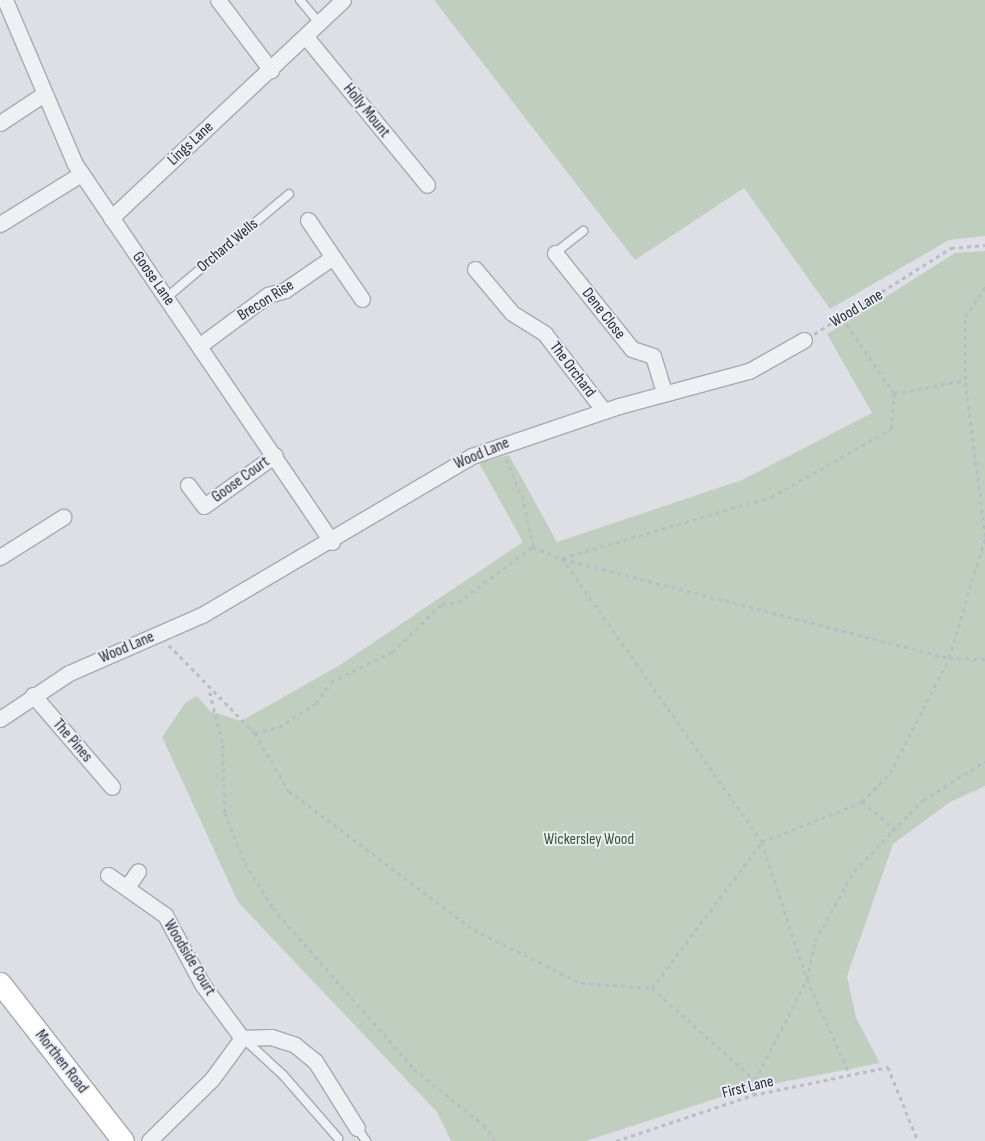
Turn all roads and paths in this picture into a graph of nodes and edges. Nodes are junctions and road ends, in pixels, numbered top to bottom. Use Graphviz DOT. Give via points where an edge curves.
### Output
graph roads {
  1 [pos="5,0"];
  2 [pos="218,0"];
  3 [pos="300,0"];
  4 [pos="343,0"];
  5 [pos="319,23"];
  6 [pos="306,37"];
  7 [pos="271,70"];
  8 [pos="44,94"];
  9 [pos="0,123"];
  10 [pos="81,174"];
  11 [pos="426,185"];
  12 [pos="289,194"];
  13 [pos="111,218"];
  14 [pos="308,220"];
  15 [pos="0,224"];
  16 [pos="583,231"];
  17 [pos="985,245"];
  18 [pos="555,253"];
  19 [pos="333,257"];
  20 [pos="475,269"];
  21 [pos="985,287"];
  22 [pos="166,298"];
  23 [pos="362,299"];
  24 [pos="842,318"];
  25 [pos="804,340"];
  26 [pos="199,346"];
  27 [pos="965,380"];
  28 [pos="664,393"];
  29 [pos="894,394"];
  30 [pos="604,411"];
  31 [pos="501,444"];
  32 [pos="275,455"];
  33 [pos="188,485"];
  34 [pos="63,517"];
  35 [pos="332,542"];
  36 [pos="533,547"];
  37 [pos="0,557"];
  38 [pos="562,558"];
  39 [pos="160,635"];
  40 [pos="949,658"];
  41 [pos="985,659"];
  42 [pos="210,691"];
  43 [pos="33,696"];
  44 [pos="0,719"];
  45 [pos="255,733"];
  46 [pos="985,761"];
  47 [pos="112,788"];
  48 [pos="862,802"];
  49 [pos="895,829"];
  50 [pos="762,842"];
  51 [pos="138,871"];
  52 [pos="108,875"];
  53 [pos="127,887"];
  54 [pos="807,979"];
  55 [pos="0,983"];
  56 [pos="652,988"];
  57 [pos="242,1038"];
  58 [pos="850,1074"];
  59 [pos="755,1080"];
  60 [pos="753,1096"];
  61 [pos="356,1128"];
  62 [pos="338,1138"];
  63 [pos="123,1141"];
  64 [pos="149,1141"];
  65 [pos="366,1141"];
  66 [pos="495,1141"];
  67 [pos="616,1141"];
  68 [pos="918,1141"];
  1 -- 8 [label="street, Goose Lane"];
  2 -- 7 [label="street"];
  3 -- 5 [label="lane"];
  4 -- 5 [label="street, Lings Lane"];
  5 -- 6 [label="street, Lings Lane"];
  6 -- 7 [label="street, Lings Lane"];
  6 -- 11 [label="street, Holly Mount"];
  7 -- 13 [label="street, Lings Lane"];
  8 -- 9 [label="street"];
  8 -- 10 [label="street, Goose Lane"];
  10 -- 13 [label="street, Goose Lane"];
  10 -- 15 [label="street"];
  12 -- 22 [label="lane, Orchard Wells"];
  13 -- 22 [label="street, Goose Lane"];
  14 -- 19 [label="street"];
  16 -- 18 [label="lane"];
  17 -- 24 [label="path, Wood Lane" via="951,248"];
  18 -- 28 [label="street, Dene Close" via="632,349 653,356"];
  19 -- 23 [label="street"];
  19 -- 26 [label="street, Brecon Rise" via="286,290 268,295"];
  20 -- 30 [label="street, The Orchard" via="512,313 545,334"];
  21 -- 27 [label="path" via="965,317"];
  22 -- 26 [label="street, Goose Lane"];
  24 -- 25 [label="path, Wood Lane"];
  24 -- 29 [label="path"];
  25 -- 28 [label="street, Wood Lane" via="749,371"];
  26 -- 32 [label="street, Goose Lane"];
  27 -- 29 [label="path"];
  27 -- 40 [label="path" via="985,537"];
  28 -- 30 [label="street, Wood Lane"];
  29 -- 38 [label="path" via="891,429 771,497"];
  30 -- 31 [label="street, Wood Lane"];
  31 -- 35 [label="street, Wood Lane" via="443,471"];
  31 -- 36 [label="path" via="523,500"];
  32 -- 33 [label="street, Goose Court" via="204,506"];
  32 -- 35 [label="street, Goose Lane"];
  34 -- 37 [label="street"];
  35 -- 39 [label="street, Wood Lane"];
  36 -- 38 [label="path"];
  36 -- 45 [label="path" via="458,602 442,604 392,652 331,682 316,703 279,727"];
  38 -- 40 [label="path"];
  38 -- 50 [label="path"];
  39 -- 42 [label="path"];
  39 -- 43 [label="street, Wood Lane" via="69,674"];
  40 -- 41 [label="path"];
  40 -- 48 [label="path" via="890,773"];
  42 -- 45 [label="path"];
  42 -- 66 [label="path" via="223,745 225,813 244,863 273,908 414,1069 484,1125"];
  43 -- 44 [label="street, Wood Lane"];
  43 -- 47 [label="street, The Pines"];
  45 -- 56 [label="path" via="289,791 474,930 581,983"];
  46 -- 49 [label="path" via="923,800"];
  48 -- 49 [label="path"];
  48 -- 50 [label="path"];
  49 -- 54 [label="path" via="854,871 815,941"];
  50 -- 54 [label="path"];
  50 -- 56 [label="path"];
  51 -- 53 [label="street"];
  52 -- 53 [label="street, Woodside Court"];
  53 -- 57 [label="street, Woodside Court" via="170,922 202,984"];
  54 -- 58 [label="path"];
  54 -- 59 [label="path"];
  55 -- 63 [label="main road, Morthen Road"];
  56 -- 59 [label="path"];
  57 -- 61 [label="street" via="270,1037 295,1045 316,1060"];
  57 -- 62 [label="lane" via="283,1075"];
  57 -- 64 [label="street" via="212,1079"];
  58 -- 60 [label="path, First Lane"];
  58 -- 68 [label="path, First Lane" via="888,1067"];
  59 -- 60 [label="path"];
  60 -- 67 [label="path, First Lane"];
  61 -- 65 [label="lane"];
}
